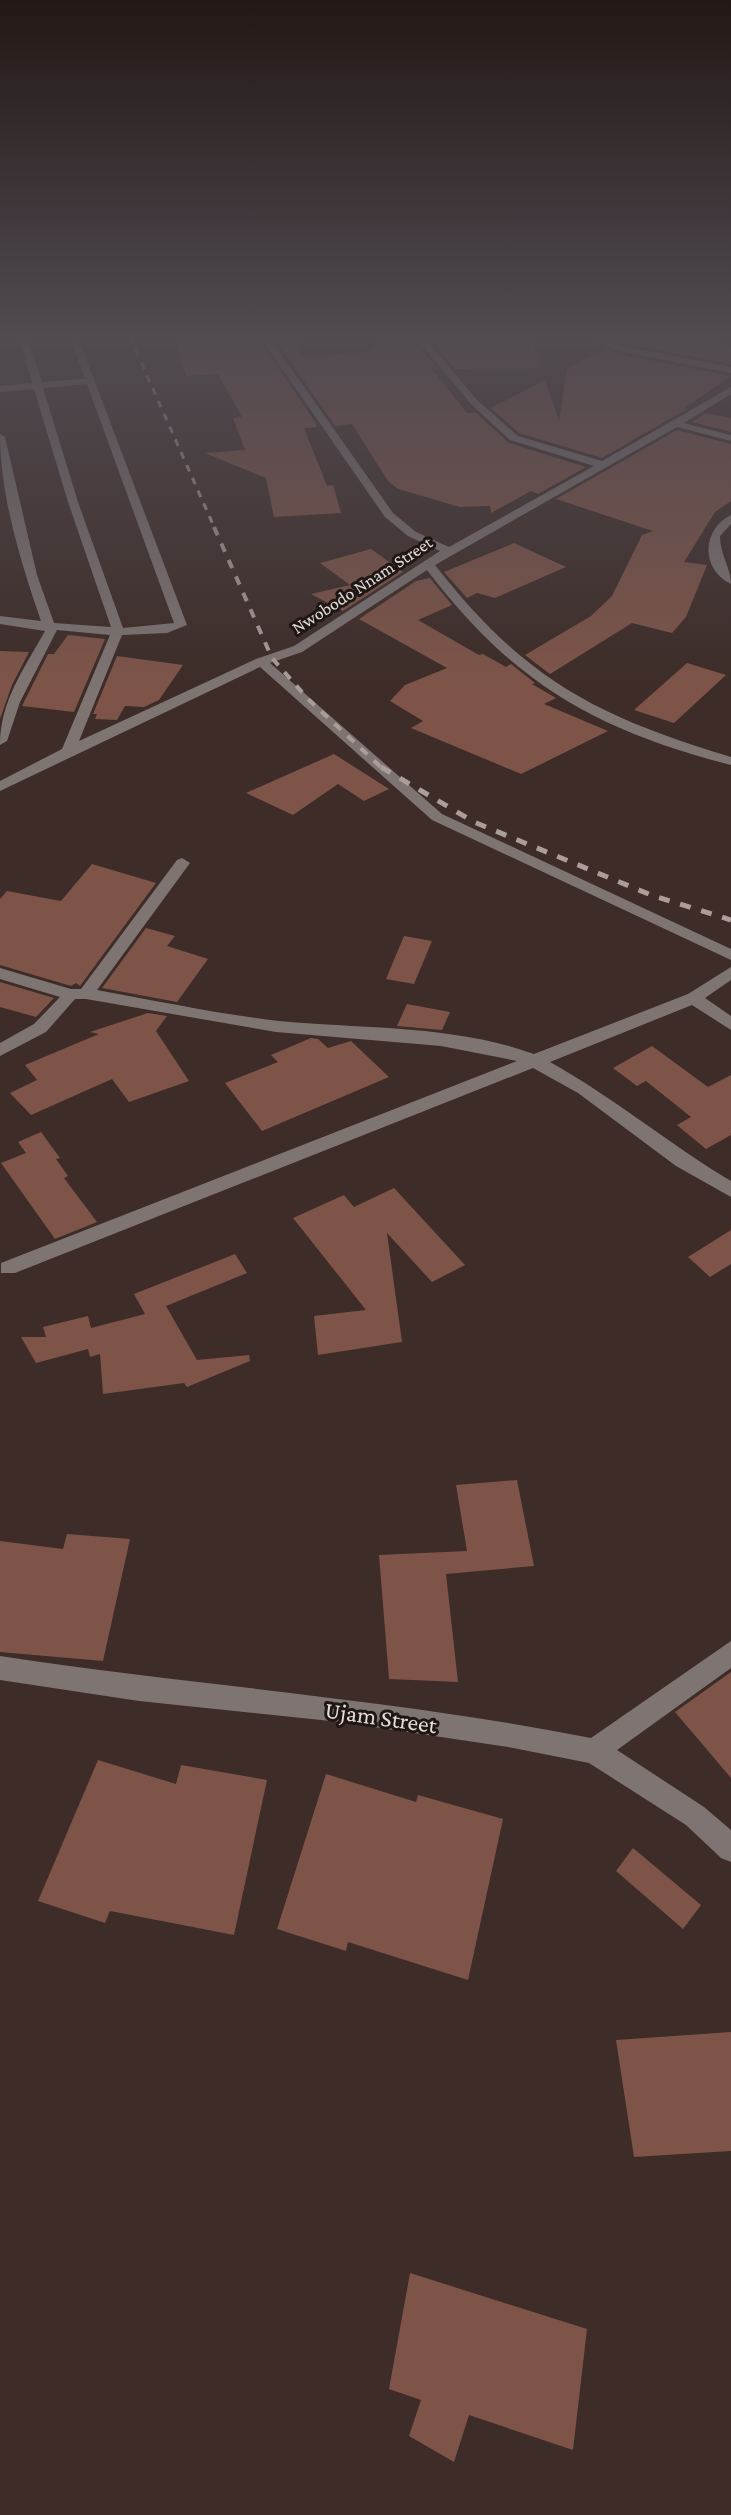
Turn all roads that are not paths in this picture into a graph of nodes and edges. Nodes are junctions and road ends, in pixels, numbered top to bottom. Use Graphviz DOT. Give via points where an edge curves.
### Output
graph roads {
  1 [pos="4,454"];
  2 [pos="59,454"];
  3 [pos="117,454"];
  4 [pos="346,454"];
  5 [pos="568,454"];
  6 [pos="622,454"];
  7 [pos="603,465"];
  8 [pos="731,518"];
  9 [pos="449,551"];
  10 [pos="429,565"];
  11 [pos="731,580"];
  12 [pos="0,620"];
  13 [pos="50,626"];
  14 [pos="118,630"];
  15 [pos="261,662"];
  16 [pos="0,741"];
  17 [pos="68,751"];
  18 [pos="731,761"];
  19 [pos="0,787"];
  20 [pos="182,863"];
  21 [pos="731,955"];
  22 [pos="731,972"];
  23 [pos="0,973"];
  24 [pos="78,994"];
  25 [pos="694,998"];
  26 [pos="731,1024"];
  27 [pos="0,1050"];
  28 [pos="535,1061"];
  29 [pos="731,1190"];
  30 [pos="8,1268"];
  31 [pos="731,1653"];
  32 [pos="0,1668"];
  33 [pos="594,1751"];
  34 [pos="731,1848"];
  1 -- 13 [label="street" via="31,575"];
  2 -- 14 [label="street"];
  3 -- 14 [label="street" via="181,625"];
  4 -- 9 [label="street" via="389,515 412,534"];
  5 -- 7 [label="street"];
  6 -- 7 [label="street, Nwobodo Nnam Street"];
  7 -- 9 [label="street, Nwobodo Nnam Street"];
  8 -- 11 [label="street" via="714,535 713,551"];
  9 -- 10 [label="street, Nwobodo Nnam Street"];
  10 -- 15 [label="street, Nwobodo Nnam Street" via="298,649"];
  10 -- 18 [label="street" via="489,639 535,678 618,724"];
  12 -- 13 [label="street"];
  13 -- 14 [label="street"];
  13 -- 16 [label="street"];
  14 -- 17 [label="street"];
  15 -- 17 [label="street, Nwobodo Nnam Street"];
  15 -- 21 [label="street" via="437,817"];
  17 -- 19 [label="street, Nwobodo Nnam Street"];
  20 -- 24 [label="street"];
  22 -- 25 [label="street"];
  23 -- 24 [label="street"];
  24 -- 27 [label="street" via="46,1025"];
  24 -- 28 [label="street" via="276,1026 441,1040"];
  25 -- 26 [label="street"];
  25 -- 28 [label="street"];
  28 -- 29 [label="street"];
  28 -- 30 [label="street"];
  31 -- 33 [label="street"];
  32 -- 33 [label="street, Ujam Street" via="508,1734"];
  33 -- 34 [label="street, Ujam Street" via="695,1816"];
}
